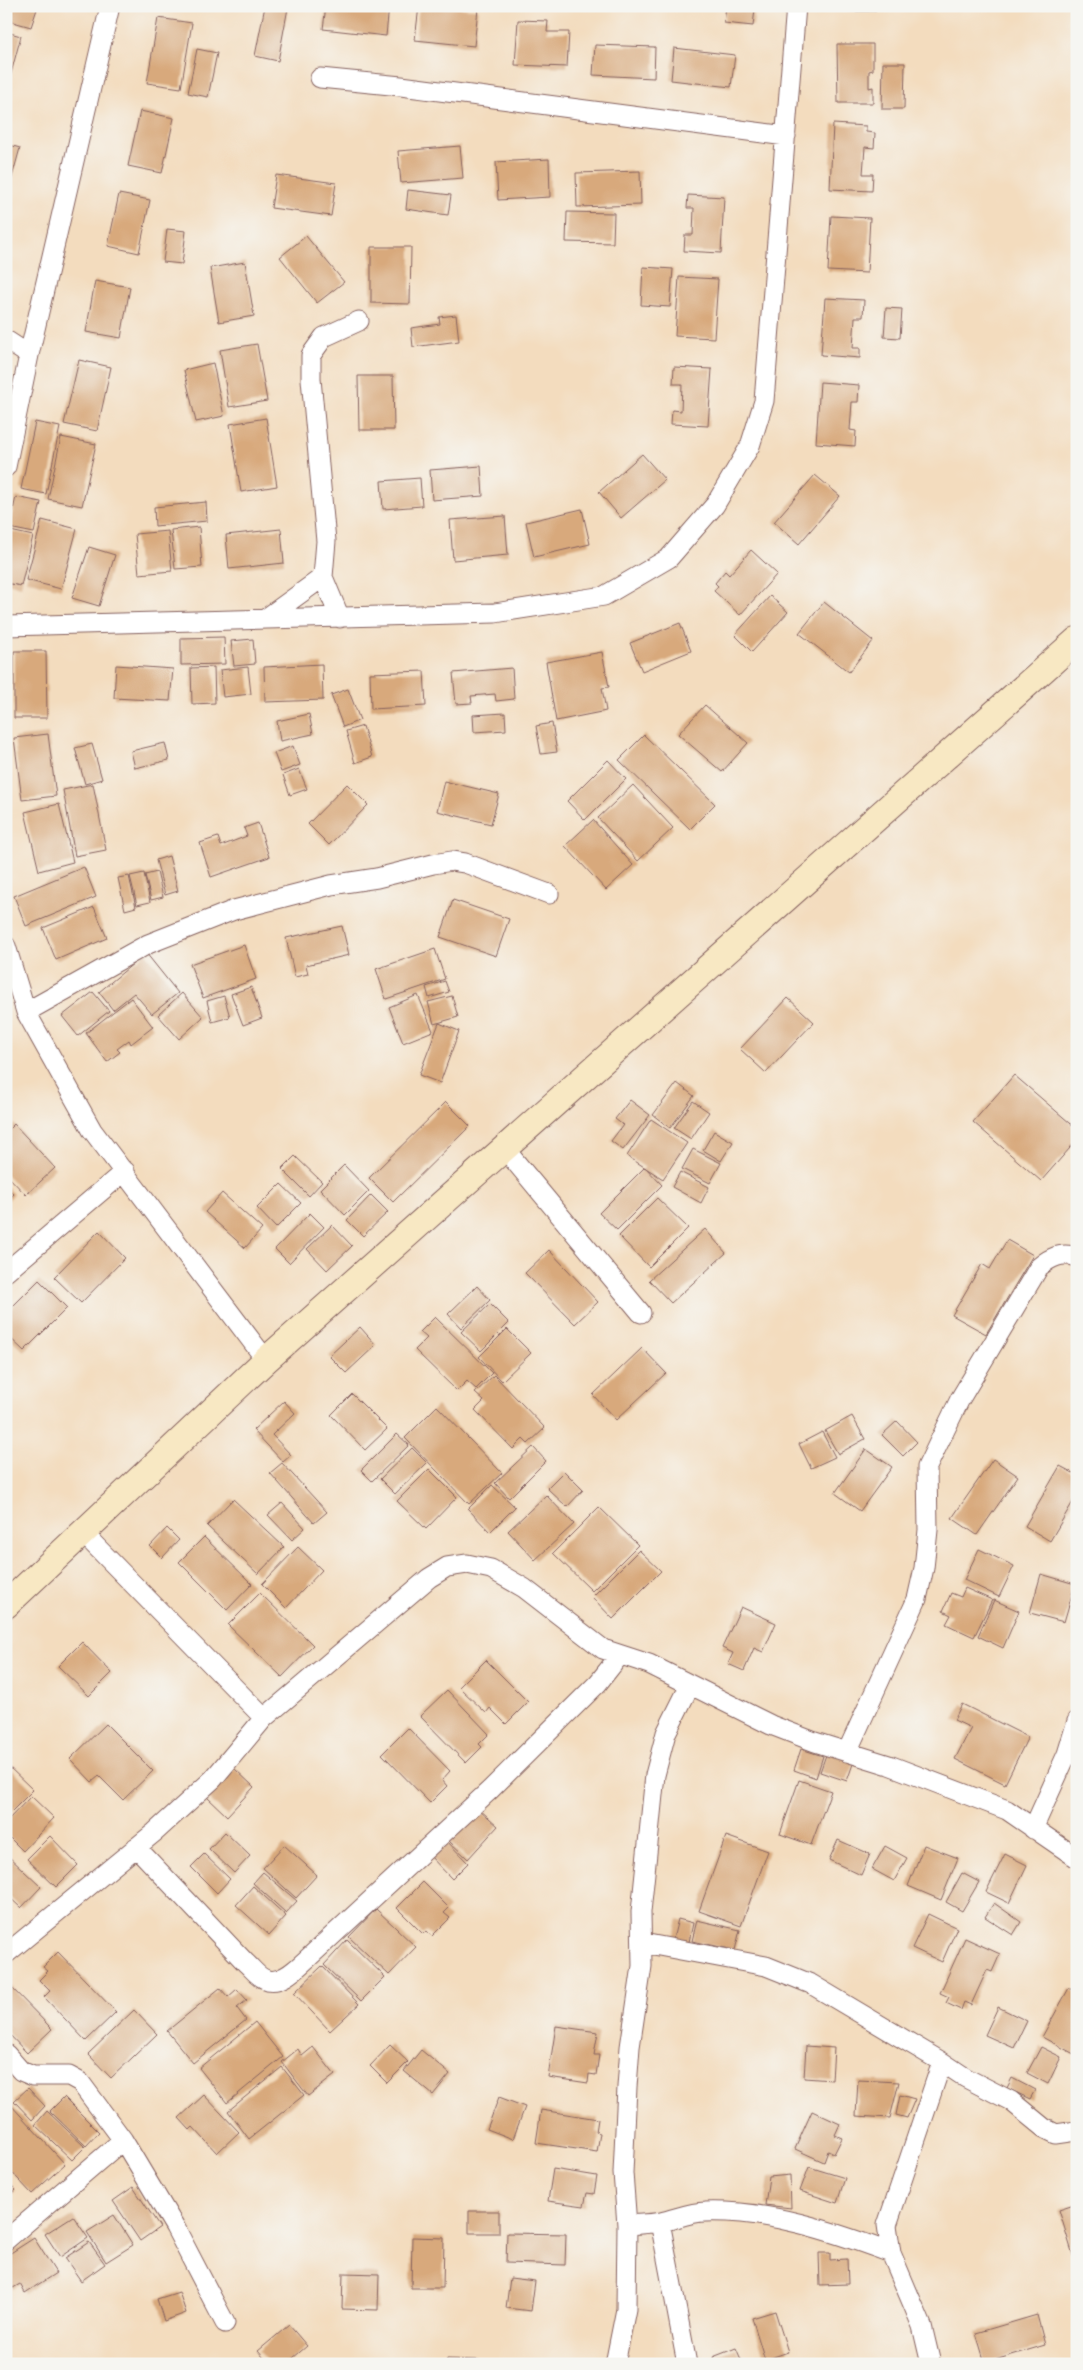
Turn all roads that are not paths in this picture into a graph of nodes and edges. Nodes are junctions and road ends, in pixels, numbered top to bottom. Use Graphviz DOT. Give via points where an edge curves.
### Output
graph roads {
  1 [pos="110,6"];
  2 [pos="796,6"];
  3 [pos="320,78"];
  4 [pos="786,136"];
  5 [pos="359,321"];
  6 [pos="6,340"];
  7 [pos="29,355"];
  8 [pos="6,468"];
  9 [pos="323,577"];
  10 [pos="340,618"];
  11 [pos="265,619"];
  12 [pos="6,626"];
  13 [pos="1077,640"];
  14 [pos="549,894"];
  15 [pos="6,946"];
  16 [pos="26,1012"];
  17 [pos="504,1148"];
  18 [pos="125,1171"];
  19 [pos="1077,1257"];
  20 [pos="6,1272"];
  21 [pos="641,1313"];
  22 [pos="266,1360"];
  23 [pos="83,1533"];
  24 [pos="6,1605"];
  25 [pos="620,1655"];
  26 [pos="690,1685"];
  27 [pos="264,1718"];
  28 [pos="1077,1721"];
  29 [pos="847,1752"];
  30 [pos="1033,1829"];
  31 [pos="136,1847"];
  32 [pos="1077,1858"];
  33 [pos="643,1943"];
  34 [pos="6,1954"];
  35 [pos="6,2054"];
  36 [pos="942,2062"];
  37 [pos="1077,2131"];
  38 [pos="123,2140"];
  39 [pos="660,2222"];
  40 [pos="627,2225"];
  41 [pos="6,2240"];
  42 [pos="891,2253"];
  43 [pos="225,2323"];
  44 [pos="615,2364"];
  45 [pos="687,2364"];
  46 [pos="931,2364"];
  1 -- 7 [label="street"];
  2 -- 4 [label="street"];
  3 -- 4 [label="street"];
  4 -- 10 [label="street" via="764,400 750,446 715,505 669,558 604,596 495,613"];
  5 -- 9 [label="street" via="324,337 311,355 326,541"];
  6 -- 7 [label="street"];
  7 -- 8 [label="street"];
  9 -- 10 [label="street"];
  9 -- 11 [label="street"];
  10 -- 11 [label="street"];
  11 -- 12 [label="street"];
  13 -- 17 [label="main road"];
  14 -- 16 [label="street" via="452,861 332,885 234,910 148,944"];
  15 -- 16 [label="street"];
  16 -- 18 [label="street" via="92,1130"];
  17 -- 21 [label="street"];
  17 -- 22 [label="main road"];
  18 -- 20 [label="street"];
  18 -- 22 [label="street"];
  19 -- 29 [label="street" via="1068,1254 1051,1257 1039,1267 960,1399 933,1451 927,1467 928,1530 917,1599"];
  22 -- 23 [label="main road"];
  23 -- 24 [label="main road"];
  23 -- 27 [label="street"];
  25 -- 26 [label="street" via="649,1664"];
  25 -- 27 [label="street" via="603,1649 524,1588 491,1569 467,1564 447,1567 429,1578"];
  25 -- 31 [label="street" via="598,1683 490,1790 307,1959 290,1974 275,1980 264,1979 246,1963"];
  26 -- 29 [label="street" via="771,1725"];
  26 -- 33 [label="street" via="666,1733 655,1775 641,1912"];
  27 -- 31 [label="street" via="213,1779"];
  28 -- 30 [label="street" via="1067,1754"];
  29 -- 30 [label="street" via="1007,1810"];
  30 -- 32 [label="street"];
  31 -- 34 [label="street"];
  33 -- 36 [label="street" via="766,1966 811,1984"];
  33 -- 40 [label="street" via="630,2047 624,2142"];
  35 -- 38 [label="street" via="20,2070 33,2076 69,2076 80,2082"];
  36 -- 37 [label="street" via="1011,2101 1044,2128 1056,2134"];
  36 -- 42 [label="street" via="887,2224"];
  38 -- 41 [label="street"];
  38 -- 43 [label="street" via="175,2227"];
  39 -- 40 [label="street"];
  39 -- 42 [label="street" via="704,2212 732,2213 798,2223"];
  39 -- 45 [label="street"];
  40 -- 44 [label="street" via="626,2309"];
  42 -- 46 [label="street" via="922,2326"];
}
